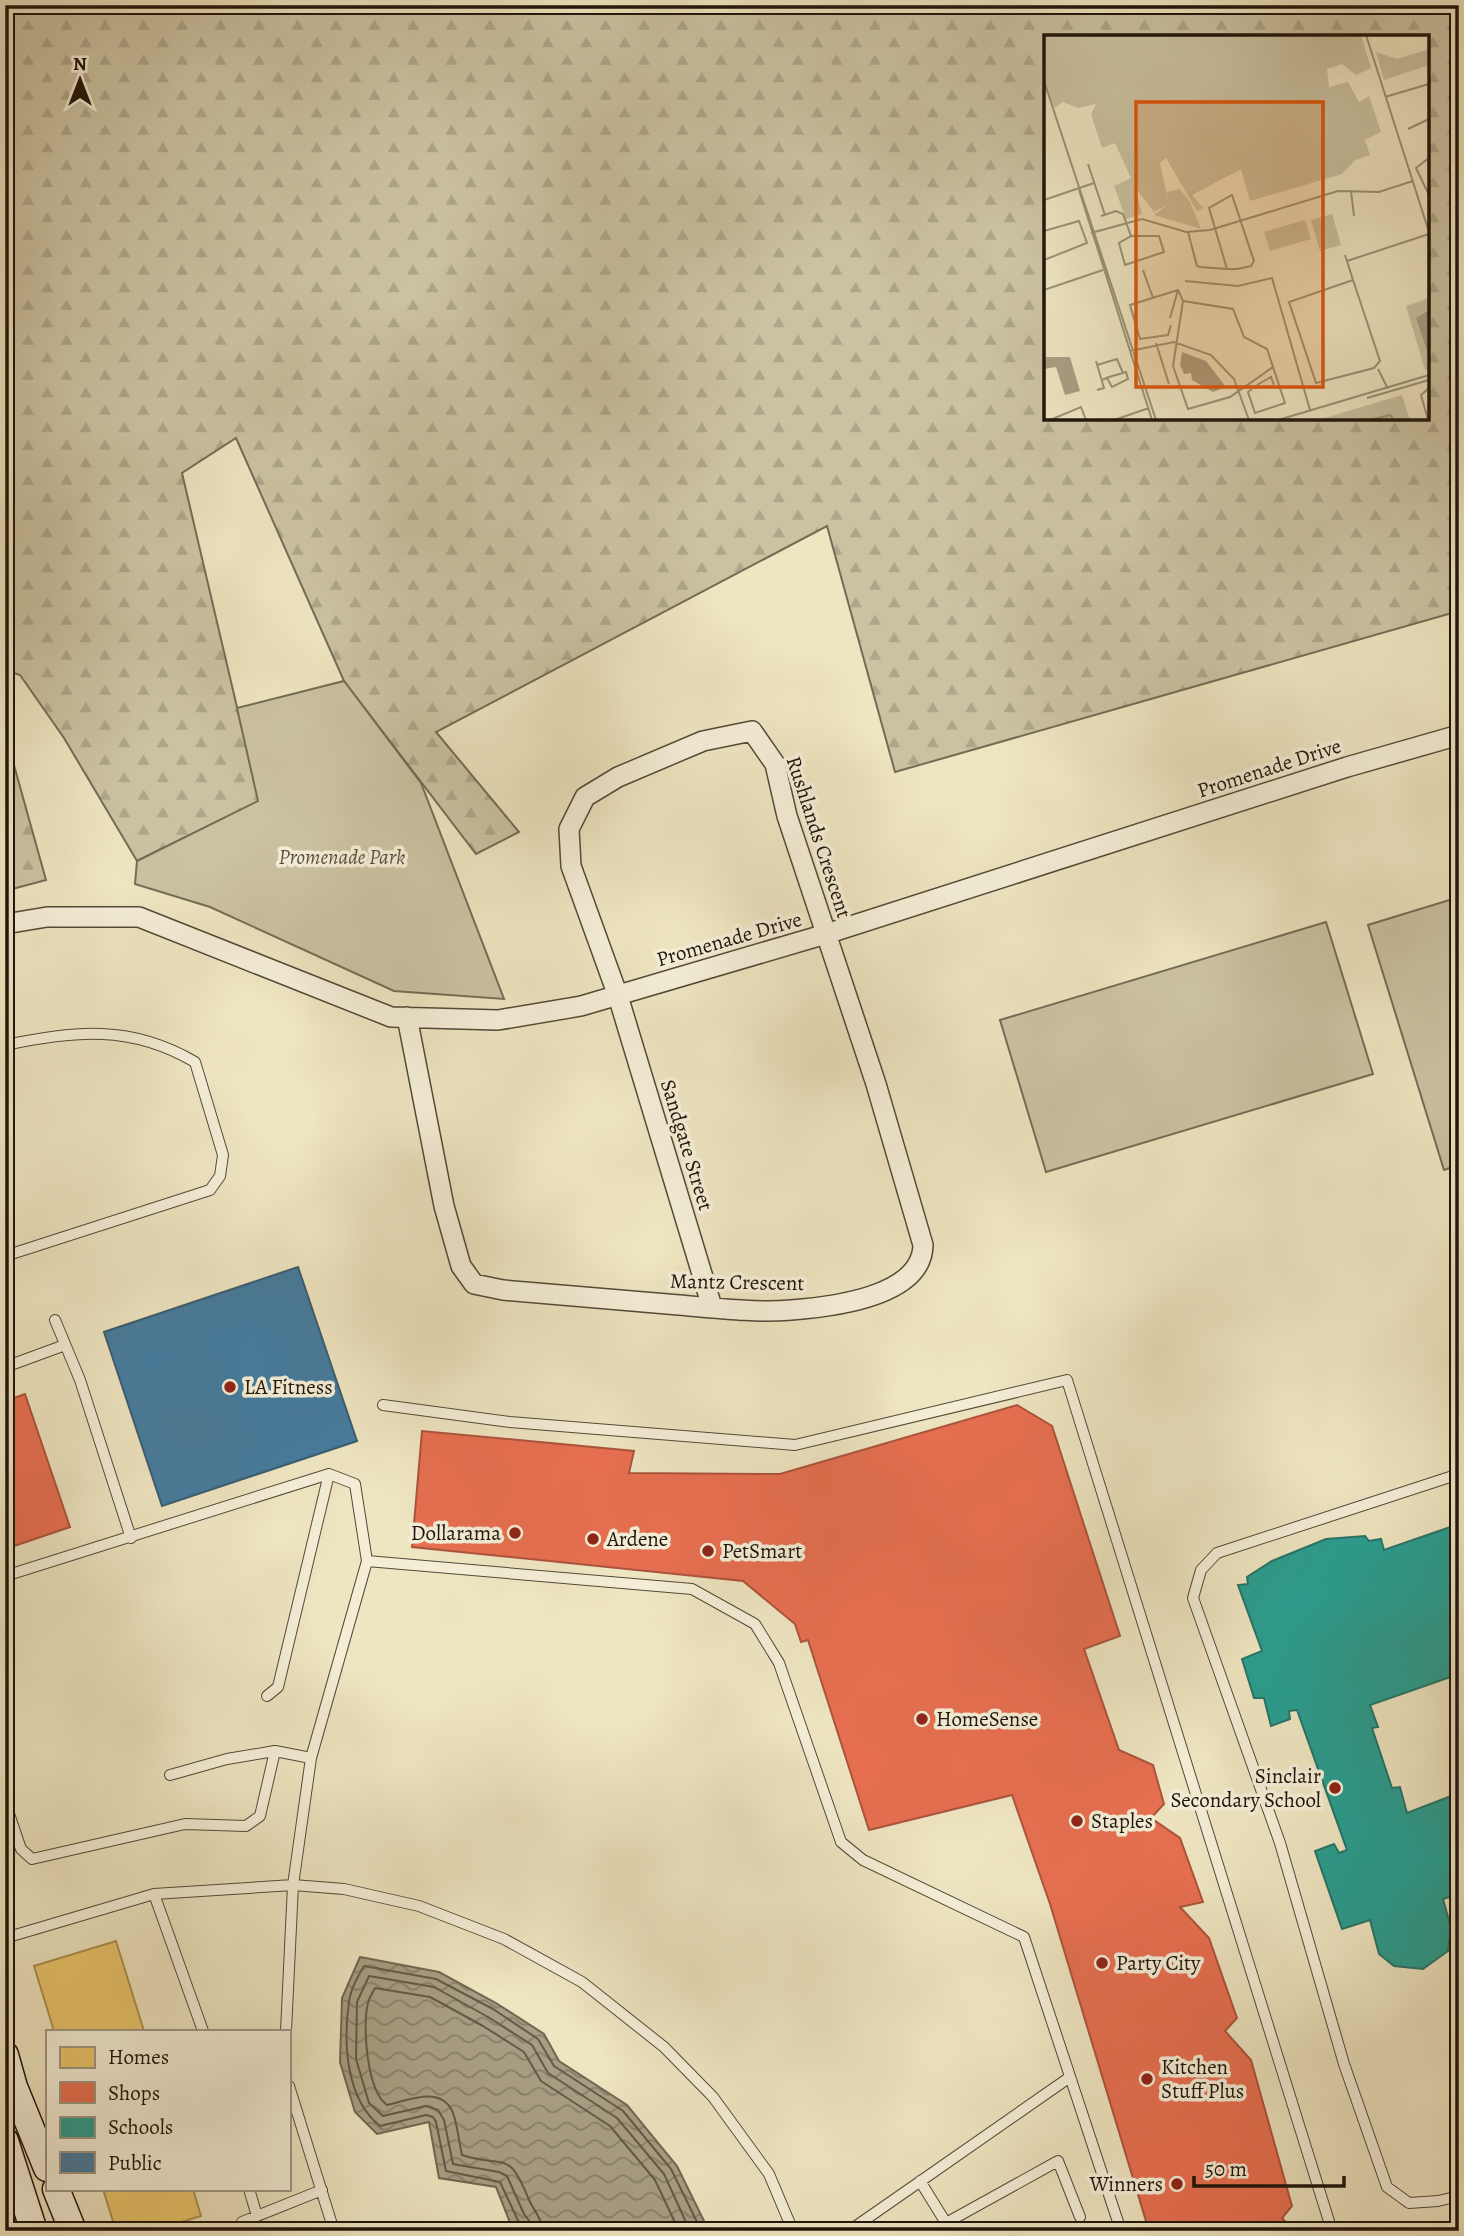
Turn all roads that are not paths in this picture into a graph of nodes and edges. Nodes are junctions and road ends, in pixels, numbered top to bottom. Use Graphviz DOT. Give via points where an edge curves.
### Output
graph roads {
  1 [pos="1459,735"];
  2 [pos="5,923"];
  3 [pos="826,934"];
  4 [pos="618,996"];
  5 [pos="407,1017"];
  6 [pos="5,1045"];
  7 [pos="5,1256"];
  8 [pos="712,1307"];
  9 [pos="55,1320"];
  10 [pos="65,1345"];
  11 [pos="5,1367"];
  12 [pos="383,1405"];
  13 [pos="329,1474"];
  14 [pos="1459,1474"];
  15 [pos="131,1538"];
  16 [pos="367,1561"];
  17 [pos="5,1576"];
  18 [pos="267,1696"];
  19 [pos="275,1751"];
  20 [pos="312,1758"];
  21 [pos="170,1775"];
  22 [pos="5,1802"];
  23 [pos="293,1885"];
  24 [pos="154,1894"];
  25 [pos="5,1938"];
  26 [pos="203,2030"];
  27 [pos="286,2030"];
  28 [pos="5,2055"];
  29 [pos="1070,2077"];
  30 [pos="290,2089"];
  31 [pos="5,2141"];
  32 [pos="46,2166"];
  33 [pos="920,2181"];
  34 [pos="56,2190"];
  35 [pos="249,2190"];
  36 [pos="322,2190"];
  37 [pos="1459,2196"];
  38 [pos="257,2216"];
  39 [pos="1080,2217"];
  40 [pos="242,2222"];
  41 [pos="946,2223"];
  42 [pos="34,2231"];
  43 [pos="73,2231"];
  44 [pos="334,2231"];
  45 [pos="793,2231"];
  46 [pos="849,2231"];
  47 [pos="936,2231"];
  48 [pos="1121,2231"];
  49 [pos="1332,2231"];
  1 -- 3 [label="street, Promenade Drive"];
  2 -- 5 [label="street, Promenade Drive" via="47,917 139,917 391,1017"];
  3 -- 4 [label="street, Promenade Drive"];
  3 -- 4 [label="street, Rushlands Crescent" via="775,764 752,731 703,741 585,797 569,829 571,866"];
  3 -- 8 [label="street, Mantz Crescent" via="876,1084 923,1257 902,1283 871,1298 791,1310"];
  4 -- 5 [label="street, Promenade Drive" via="498,1020"];
  4 -- 8 [label="street, Sandgate Street"];
  5 -- 8 [label="street, Mantz Crescent" via="444,1206 461,1266 474,1284"];
  6 -- 7 [label="lane" via="82,1032 128,1036 174,1049 195,1062 223,1155 220,1176 210,1190"];
  9 -- 10 [label="lane"];
  10 -- 11 [label="lane"];
  10 -- 15 [label="lane"];
  12 -- 49 [label="lane" via="510,1423 795,1445 1067,1380"];
  13 -- 15 [label="lane"];
  13 -- 16 [label="lane" via="355,1484"];
  13 -- 18 [label="lane" via="278,1687"];
  14 -- 37 [label="lane" via="1217,1553 1201,1570 1194,1598 1280,1843 1344,2063 1387,2187 1409,2203"];
  15 -- 17 [label="lane"];
  16 -- 20 [label="lane"];
  16 -- 29 [label="lane" via="692,1589 755,1624 779,1663 841,1842 863,1860 1024,1937"];
  19 -- 20 [label="lane"];
  19 -- 21 [label="lane"];
  19 -- 22 [label="lane" via="260,1816 246,1826 185,1824 32,1859 21,1849"];
  20 -- 23 [label="lane"];
  23 -- 24 [label="lane"];
  23 -- 27 [label="lane"];
  23 -- 45 [label="lane" via="344,1889 419,1906 504,1939 582,1982 664,2047 713,2097 769,2174"];
  24 -- 25 [label="lane"];
  24 -- 26 [label="lane"];
  28 -- 32 [label="street"];
  29 -- 33 [label="lane"];
  29 -- 48 [label="lane"];
  30 -- 36 [label="lane"];
  31 -- 42 [label="street"];
  33 -- 41 [label="lane"];
  33 -- 46 [label="lane"];
  34 -- 43 [label="street"];
  35 -- 38 [label="lane"];
  36 -- 38 [label="lane"];
  36 -- 44 [label="lane"];
  38 -- 40 [label="lane"];
  39 -- 41 [label="lane" via="1058,2161"];
  41 -- 47 [label="lane"];
}
